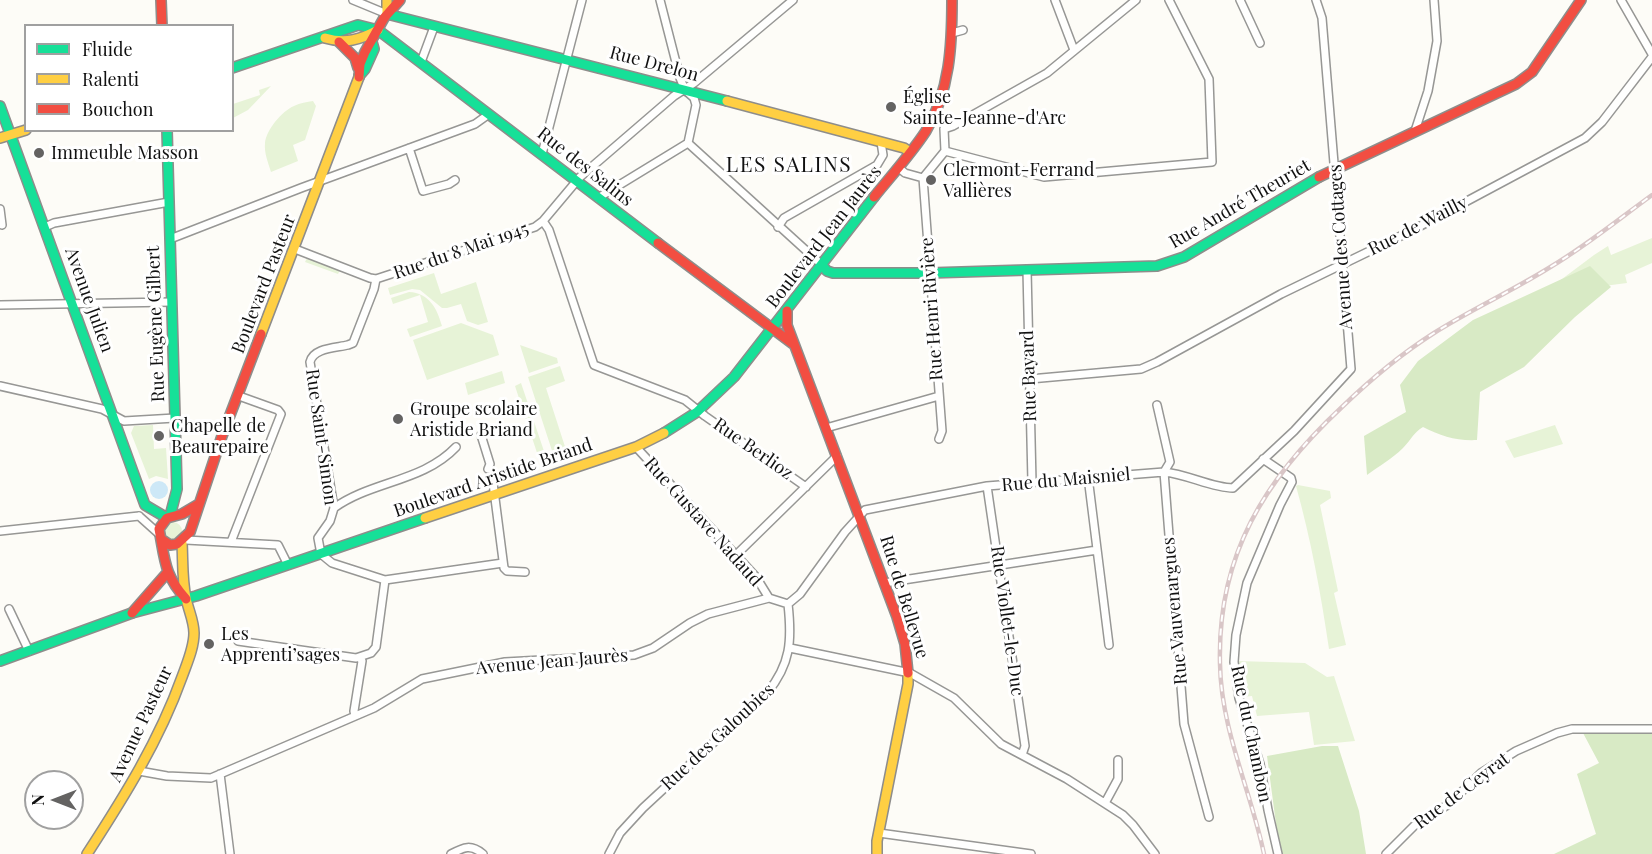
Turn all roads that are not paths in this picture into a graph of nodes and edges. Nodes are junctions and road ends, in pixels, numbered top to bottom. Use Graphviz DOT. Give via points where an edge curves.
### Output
graph roads {
  1 [pos="161,0"];
  2 [pos="353,0"];
  3 [pos="387,0"];
  4 [pos="400,0"];
  5 [pos="582,0"];
  6 [pos="660,0"];
  7 [pos="793,0"];
  8 [pos="952,0"];
  9 [pos="1055,0"];
  10 [pos="1124,0"];
  11 [pos="1136,0"];
  12 [pos="1169,0"];
  13 [pos="1239,0"];
  14 [pos="1316,0"];
  15 [pos="1434,0"];
  16 [pos="1581,0"];
  17 [pos="1621,0"];
  18 [pos="1124,9"];
  19 [pos="387,14"];
  20 [pos="162,24"];
  21 [pos="434,27"];
  22 [pos="378,30"];
  23 [pos="963,30"];
  24 [pos="952,33"];
  25 [pos="325,38"];
  26 [pos="339,42"];
  27 [pos="1260,43"];
  28 [pos="1074,50"];
  29 [pos="1652,56"];
  30 [pos="566,58"];
  31 [pos="421,62"];
  32 [pos="234,67"];
  33 [pos="358,72"];
  34 [pos="685,90"];
  35 [pos="0,106"];
  36 [pos="489,114"];
  37 [pos="932,120"];
  38 [pos="944,129"];
  39 [pos="24,131"];
  40 [pos="1415,131"];
  41 [pos="167,132"];
  42 [pos="10,135"];
  43 [pos="0,138"];
  44 [pos="881,142"];
  45 [pos="688,143"];
  46 [pos="409,148"];
  47 [pos="945,151"];
  48 [pos="910,152"];
  49 [pos="542,154"];
  50 [pos="899,168"];
  51 [pos="1335,169"];
  52 [pos="923,178"];
  53 [pos="455,180"];
  54 [pos="576,180"];
  55 [pos="320,182"];
  56 [pos="598,198"];
  57 [pos="169,202"];
  58 [pos="0,209"];
  59 [pos="543,221"];
  60 [pos="2,225"];
  61 [pos="45,227"];
  62 [pos="778,227"];
  63 [pos="170,239"];
  64 [pos="295,249"];
  65 [pos="822,265"];
  66 [pos="1343,265"];
  67 [pos="1027,270"];
  68 [pos="929,273"];
  69 [pos="376,279"];
  70 [pos="172,302"];
  71 [pos="72,304"];
  72 [pos="0,305"];
  73 [pos="787,311"];
  74 [pos="773,328"];
  75 [pos="793,344"];
  76 [pos="1030,379"];
  77 [pos="0,386"];
  78 [pos="239,396"];
  79 [pos="939,396"];
  80 [pos="1156,405"];
  81 [pos="700,411"];
  82 [pos="113,415"];
  83 [pos="175,418"];
  84 [pos="826,428"];
  85 [pos="481,435"];
  86 [pos="939,439"];
  87 [pos="456,447"];
  88 [pos="636,447"];
  89 [pos="837,456"];
  90 [pos="1263,459"];
  91 [pos="488,470"];
  92 [pos="1164,472"];
  93 [pos="1088,477"];
  94 [pos="1032,482"];
  95 [pos="492,483"];
  96 [pos="987,486"];
  97 [pos="806,487"];
  98 [pos="495,495"];
  99 [pos="199,504"];
  100 [pos="145,505"];
  101 [pos="333,508"];
  102 [pos="139,516"];
  103 [pos="171,517"];
  104 [pos="861,517"];
  105 [pos="0,531"];
  106 [pos="160,537"];
  107 [pos="185,539"];
  108 [pos="231,542"];
  109 [pos="1097,550"];
  110 [pos="321,554"];
  111 [pos="736,555"];
  112 [pos="503,563"];
  113 [pos="288,565"];
  114 [pos="998,565"];
  115 [pos="525,572"];
  116 [pos="167,573"];
  117 [pos="385,580"];
  118 [pos="884,583"];
  119 [pos="769,598"];
  120 [pos="186,599"];
  121 [pos="788,604"];
  122 [pos="9,609"];
  123 [pos="132,613"];
  124 [pos="237,641"];
  125 [pos="1109,645"];
  126 [pos="790,648"];
  127 [pos="29,651"];
  128 [pos="360,658"];
  129 [pos="0,661"];
  130 [pos="910,673"];
  131 [pos="355,716"];
  132 [pos="1652,729"];
  133 [pos="1022,755"];
  134 [pos="1118,760"];
  135 [pos="139,771"];
  136 [pos="220,774"];
  137 [pos="1105,803"];
  138 [pos="1209,817"];
  139 [pos="879,833"];
  140 [pos="87,854"];
  141 [pos="230,854"];
  142 [pos="451,854"];
  143 [pos="483,854"];
  144 [pos="609,854"];
  145 [pos="877,854"];
  146 [pos="1031,854"];
  147 [pos="1155,854"];
  148 [pos="1278,854"];
  149 [pos="1386,854"];
  1 -- 20 [label="main road"];
  2 -- 19 [label="street"];
  3 -- 19 [label="main road, Boulevard Pasteur"];
  4 -- 19 [label="main road, Boulevard Pasteur"];
  5 -- 30 [label="street"];
  6 -- 34 [label="street"];
  7 -- 34 [label="street, Rue du 8 Mai 1945"];
  8 -- 24 [label="main road, Boulevard Jean Jaurès"];
  9 -- 28 [label="street"];
  10 -- 18 [label="street"];
  11 -- 18 [label="street"];
  12 -- 47 [label="street" via="1209,79 1212,162 1044,177"];
  13 -- 27 [label="street"];
  14 -- 51 [label="street, Avenue des Cottages" via="1322,18"];
  15 -- 40 [label="street" via="1437,41 1428,91"];
  16 -- 40 [label="main road, Rue André Theuriet" via="1528,76"];
  17 -- 29 [label="street"];
  18 -- 28 [label="street"];
  19 -- 21 [label="main road, Rue Drelon"];
  19 -- 22 [label="main road, Boulevard Pasteur"];
  21 -- 30 [label="main road, Rue Drelon"];
  21 -- 31 [label="street"];
  22 -- 25 [label="main road" via="358,25"];
  22 -- 26 [label="main road" via="359,40"];
  22 -- 31 [label="main road, Rue des Salins"];
  22 -- 33 [label="main road, Boulevard Pasteur" via="365,69"];
  23 -- 24 [label="street"];
  24 -- 37 [label="main road, Boulevard Jean Jaurès" via="948,80"];
  25 -- 26 [label="main road"];
  25 -- 32 [label="main road"];
  26 -- 33 [label="main road" via="355,58"];
  28 -- 38 [label="street" via="1035,80"];
  29 -- 66 [label="street, Rue de Wailly" via="1602,122 1585,138"];
  30 -- 34 [label="main road, Rue Drelon"];
  30 -- 49 [label="street"];
  31 -- 36 [label="main road, Rue des Salins"];
  33 -- 55 [label="main road, Boulevard Pasteur"];
  34 -- 44 [label="main road, Rue Drelon"];
  34 -- 45 [label="street" via="696,105"];
  34 -- 54 [label="street, Rue du 8 Mai 1945"];
  35 -- 42 [label="main road, Avenue Julien"];
  36 -- 46 [label="street" via="475,124"];
  36 -- 49 [label="main road, Rue des Salins"];
  37 -- 38 [label="street"];
  37 -- 48 [label="main road, Boulevard Jean Jaurès"];
  38 -- 47 [label="street"];
  39 -- 42 [label="main road"];
  40 -- 51 [label="main road, Rue André Theuriet"];
  41 -- 57 [label="main road, Rue Eugène Gilbert"];
  42 -- 43 [label="main road"];
  42 -- 61 [label="main road, Avenue Julien"];
  44 -- 48 [label="main road, Rue Drelon"];
  44 -- 62 [label="street" via="883,155 877,165 784,218"];
  45 -- 56 [label="street"];
  45 -- 62 [label="street"];
  46 -- 53 [label="street" via="423,191"];
  46 -- 55 [label="street"];
  47 -- 52 [label="street"];
  48 -- 50 [label="main road, Boulevard Jean Jaurès"];
  49 -- 54 [label="main road, Rue des Salins"];
  50 -- 52 [label="street"];
  50 -- 65 [label="main road, Boulevard Jean Jaurès"];
  51 -- 66 [label="street, Avenue des Cottages"];
  51 -- 67 [label="main road, Rue André Theuriet" via="1172,263"];
  52 -- 68 [label="street, Rue Henri Rivière"];
  54 -- 56 [label="main road, Rue des Salins"];
  54 -- 59 [label="street, Rue du 8 Mai 1945"];
  55 -- 63 [label="street"];
  55 -- 64 [label="main road, Boulevard Pasteur"];
  56 -- 74 [label="main road, Rue des Salins"];
  57 -- 61 [label="street"];
  57 -- 63 [label="main road, Rue Eugène Gilbert"];
  58 -- 60 [label="street"];
  59 -- 69 [label="street, Rue du 8 Mai 1945" via="535,227"];
  59 -- 81 [label="street, Rue Berlioz" via="594,365 685,400"];
  61 -- 71 [label="main road, Avenue Julien"];
  62 -- 65 [label="street"];
  63 -- 70 [label="main road, Rue Eugène Gilbert"];
  64 -- 69 [label="street, Rue du 8 Mai 1945"];
  64 -- 78 [label="main road, Boulevard Pasteur"];
  65 -- 68 [label="main road, Rue André Theuriet" via="832,273"];
  65 -- 73 [label="main road, Boulevard Jean Jaurès"];
  66 -- 76 [label="street, Rue de Wailly" via="1141,369"];
  66 -- 90 [label="street, Avenue des Cottages" via="1351,369"];
  67 -- 68 [label="main road, Rue André Theuriet"];
  67 -- 76 [label="street, Rue Bayard"];
  68 -- 79 [label="street, Rue Henri Rivière"];
  69 -- 101 [label="street, Rue Saint-Simon" via="353,343 311,356"];
  70 -- 71 [label="street"];
  70 -- 83 [label="main road, Rue Eugène Gilbert"];
  71 -- 72 [label="street"];
  71 -- 82 [label="main road, Avenue Julien"];
  73 -- 74 [label="main road, Boulevard Jean Jaurès"];
  73 -- 75 [label="main road, Rue de Bellevue"];
  74 -- 75 [label="main road, Rue de Bellevue"];
  74 -- 81 [label="main road, Boulevard Aristide Briand" via="729,384"];
  75 -- 84 [label="main road, Rue de Bellevue"];
  76 -- 94 [label="street, Rue Bayard"];
  77 -- 82 [label="street" via="102,409"];
  78 -- 99 [label="main road, Boulevard Pasteur"];
  78 -- 108 [label="street" via="281,414"];
  79 -- 84 [label="street"];
  79 -- 86 [label="street, Rue Henri Rivière"];
  80 -- 92 [label="street, Rue Vauvenargues" via="1170,462"];
  81 -- 88 [label="main road, Boulevard Aristide Briand"];
  81 -- 97 [label="street, Rue Berlioz"];
  82 -- 83 [label="street" via="124,421"];
  82 -- 100 [label="main road, Avenue Julien"];
  83 -- 103 [label="main road, Rue Eugène Gilbert" via="177,489"];
  84 -- 89 [label="main road, Rue de Bellevue"];
  85 -- 91 [label="street" via="490,464"];
  87 -- 101 [label="street" via="424,470 347,498"];
  88 -- 98 [label="main road, Boulevard Aristide Briand"];
  88 -- 111 [label="street, Rue Gustave Nadaud"];
  89 -- 97 [label="street"];
  89 -- 104 [label="main road, Rue de Bellevue"];
  90 -- 92 [label="street, Rue du Maisniel" via="1233,488"];
  90 -- 148 [label="street, Rue du Chambon" via="1292,482 1247,583 1234,662 1239,698 1260,764"];
  92 -- 93 [label="street, Rue du Maisniel"];
  92 -- 138 [label="street, Rue Vauvenargues" via="1184,724"];
  93 -- 94 [label="street, Rue du Maisniel"];
  93 -- 109 [label="street"];
  94 -- 96 [label="street, Rue du Maisniel"];
  95 -- 98 [label="street"];
  96 -- 104 [label="street, Rue du Maisniel" via="866,510"];
  96 -- 114 [label="street, Rue Viollet-le-Duc"];
  97 -- 111 [label="street"];
  98 -- 110 [label="main road, Boulevard Aristide Briand"];
  98 -- 112 [label="street"];
  99 -- 103 [label="main road"];
  99 -- 107 [label="main road, Boulevard Pasteur"];
  100 -- 102 [label="street"];
  100 -- 103 [label="main road"];
  101 -- 110 [label="street, Rue Saint-Simon" via="330,521 318,538"];
  102 -- 105 [label="street"];
  102 -- 106 [label="street"];
  103 -- 106 [label="main road" via="160,525"];
  103 -- 107 [label="main road" via="187,524"];
  104 -- 118 [label="main road, Rue de Bellevue"];
  104 -- 121 [label="street"];
  106 -- 107 [label="main road" via="169,545 178,545"];
  106 -- 116 [label="main road"];
  107 -- 108 [label="street"];
  107 -- 120 [label="main road, Boulevard Pasteur"];
  108 -- 113 [label="street" via="278,545"];
  109 -- 114 [label="street"];
  109 -- 125 [label="street"];
  110 -- 113 [label="main road, Boulevard Aristide Briand"];
  110 -- 117 [label="street" via="332,562"];
  111 -- 119 [label="street, Rue Gustave Nadaud" via="759,580"];
  112 -- 115 [label="street" via="507,571"];
  112 -- 117 [label="street"];
  113 -- 120 [label="main road, Boulevard Aristide Briand"];
  114 -- 118 [label="street"];
  114 -- 133 [label="street, Rue Viollet-le-Duc" via="1025,747"];
  116 -- 120 [label="main road"];
  116 -- 123 [label="main road"];
  117 -- 128 [label="street" via="376,647"];
  118 -- 130 [label="main road, Rue de Bellevue" via="906,646"];
  119 -- 121 [label="street"];
  119 -- 131 [label="street, Avenue Jean Jaurès" via="699,618 653,648 634,655 505,662 422,679"];
  120 -- 123 [label="main road, Boulevard Aristide Briand"];
  120 -- 135 [label="main road, Avenue Pasteur" via="194,630 191,653"];
  121 -- 126 [label="street, Rue des Galoubies"];
  122 -- 127 [label="street"];
  123 -- 127 [label="main road, Boulevard Aristide Briand"];
  124 -- 128 [label="street"];
  126 -- 130 [label="street"];
  126 -- 144 [label="street, Rue des Galoubies" via="778,680 767,693 643,808 620,833"];
  127 -- 129 [label="main road, Boulevard Aristide Briand"];
  128 -- 131 [label="street"];
  130 -- 133 [label="street, Rue de Bellevue" via="954,698 991,736"];
  130 -- 139 [label="main road"];
  131 -- 136 [label="street, Avenue Jean Jaurès"];
  132 -- 149 [label="street, Rue de Ceyrat" via="1579,728 1516,751 1481,773 1449,804 1414,825"];
  133 -- 137 [label="street, Rue de Bellevue"];
  134 -- 137 [label="street" via="1118,779"];
  135 -- 136 [label="street, Avenue Jean Jaurès" via="200,778"];
  135 -- 140 [label="main road, Avenue Pasteur"];
  136 -- 141 [label="street"];
  137 -- 147 [label="street, Rue de Bellevue" via="1133,825"];
  139 -- 145 [label="main road"];
  139 -- 146 [label="street"];
  142 -- 143 [label="street" via="471,846"];
}
